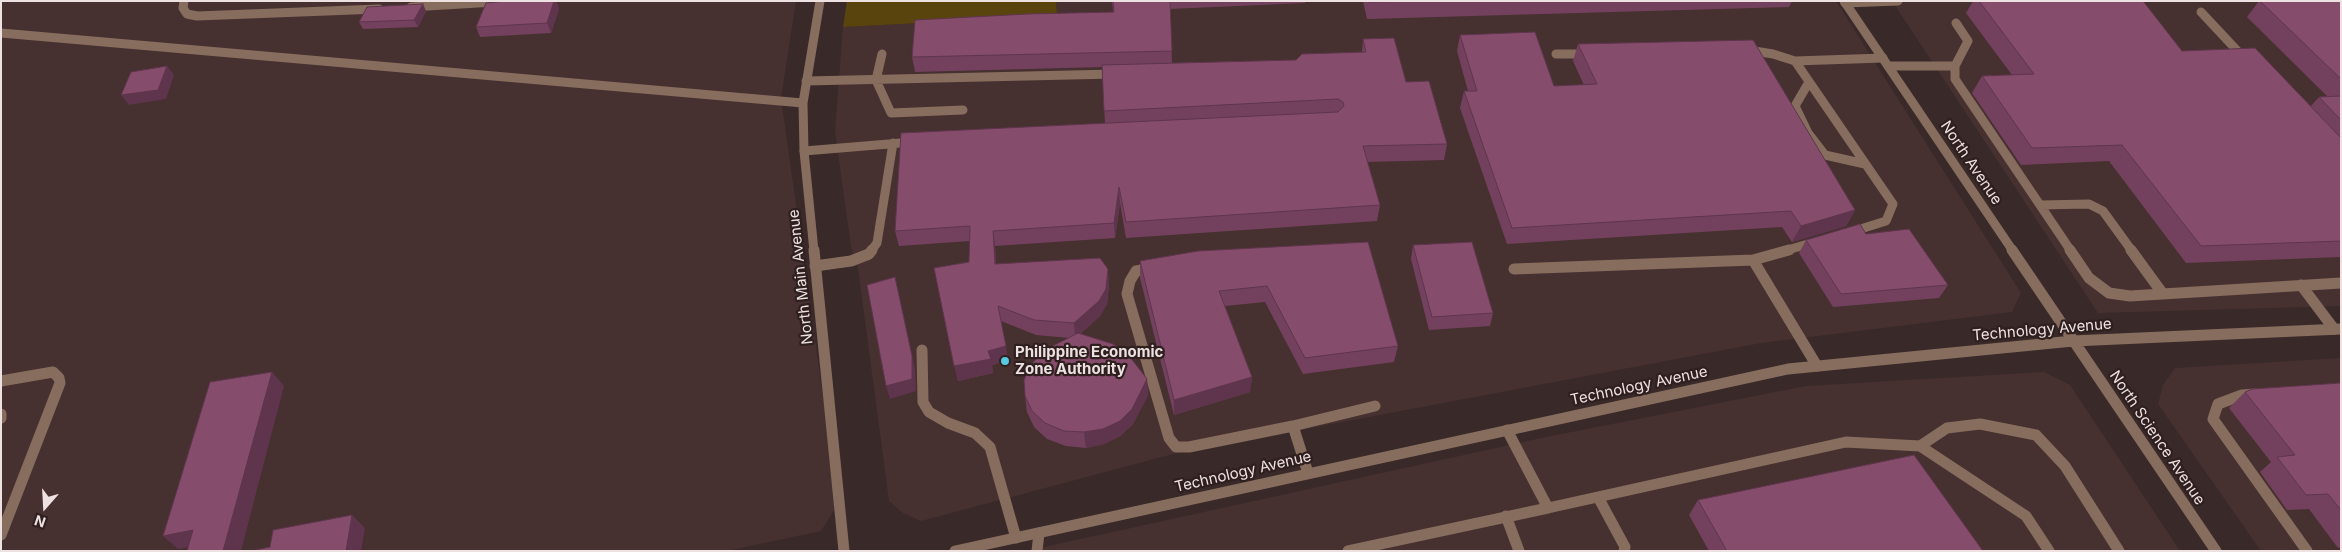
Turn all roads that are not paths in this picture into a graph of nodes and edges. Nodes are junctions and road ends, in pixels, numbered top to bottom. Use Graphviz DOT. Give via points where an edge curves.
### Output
graph roads {
  1 [pos="184,1"];
  2 [pos="820,1"];
  3 [pos="1898,1"];
  4 [pos="494,2"];
  5 [pos="1845,2"];
  6 [pos="391,8"];
  7 [pos="400,8"];
  8 [pos="2201,12"];
  9 [pos="1956,23"];
  10 [pos="1,33"];
  11 [pos="1733,50"];
  12 [pos="882,54"];
  13 [pos="1556,54"];
  14 [pos="1595,54"];
  15 [pos="1795,61"];
  16 [pos="1885,62"];
  17 [pos="1955,66"];
  18 [pos="2254,69"];
  19 [pos="1126,74"];
  20 [pos="876,80"];
  21 [pos="806,81"];
  22 [pos="1809,82"];
  23 [pos="803,103"];
  24 [pos="963,110"];
  25 [pos="922,142"];
  26 [pos="893,143"];
  27 [pos="804,151"];
  28 [pos="1865,164"];
  29 [pos="2040,205"];
  30 [pos="1843,234"];
  31 [pos="1826,239"];
  32 [pos="1753,260"];
  33 [pos="815,266"];
  34 [pos="1164,266"];
  35 [pos="1514,268"];
  36 [pos="2341,282"];
  37 [pos="2301,285"];
  38 [pos="2163,294"];
  39 [pos="2337,329"];
  40 [pos="2073,342"];
  41 [pos="922,350"];
  42 [pos="1817,366"];
  43 [pos="1,381"];
  44 [pos="2272,393"];
  45 [pos="1375,406"];
  46 [pos="1,414"];
  47 [pos="1,418"];
  48 [pos="1293,426"];
  49 [pos="1507,430"];
  50 [pos="1920,446"];
  51 [pos="1308,473"];
  52 [pos="1598,498"];
  53 [pos="1548,508"];
  54 [pos="1506,516"];
  55 [pos="1039,533"];
  56 [pos="1,535"];
  57 [pos="1016,538"];
  58 [pos="963,550"];
  59 [pos="844,551"];
  60 [pos="1037,551"];
  61 [pos="1348,551"];
  62 [pos="1520,551"];
  63 [pos="1624,551"];
  64 [pos="2049,551"];
  65 [pos="2119,551"];
  66 [pos="2216,551"];
  67 [pos="2307,551"];
  1 -- 6 [label="street" via="183,8 187,14 198,16"];
  2 -- 21 [label="street, North Main Avenue"];
  3 -- 5 [label="street"];
  4 -- 7 [label="street"];
  5 -- 16 [label="street, North Avenue"];
  8 -- 18 [label="street"];
  9 -- 17 [label="street" via="1968,41"];
  10 -- 23 [label="street"];
  11 -- 15 [label="street" via="1753,50"];
  12 -- 20 [label="street"];
  13 -- 14 [label="street"];
  15 -- 16 [label="street"];
  15 -- 22 [label="street"];
  16 -- 17 [label="street"];
  16 -- 40 [label="street, North Avenue"];
  17 -- 29 [label="street" via="1955,79"];
  19 -- 20 [label="street"];
  20 -- 21 [label="street"];
  20 -- 24 [label="street" via="891,113"];
  21 -- 23 [label="street, North Main Avenue"];
  22 -- 28 [label="street"];
  22 -- 28 [label="street" via="1795,106 1808,132 1825,155"];
  23 -- 27 [label="street, North Main Avenue"];
  25 -- 26 [label="street"];
  26 -- 27 [label="street"];
  26 -- 33 [label="street" via="877,243 869,254 851,261"];
  27 -- 33 [label="street, North Main Avenue"];
  28 -- 30 [label="street" via="1893,204 1886,222"];
  29 -- 38 [label="street" via="2089,204 2103,211"];
  29 -- 38 [label="street" via="2088,278 2109,293 2130,296"];
  31 -- 32 [label="street"];
  32 -- 35 [label="street"];
  32 -- 42 [label="street"];
  33 -- 59 [label="street, North Main Avenue"];
  34 -- 48 [label="street" via="1136,271 1127,294 1169,438 1176,447"];
  36 -- 37 [label="street"];
  37 -- 38 [label="street"];
  37 -- 39 [label="street"];
  39 -- 40 [label="street, Technology Avenue"];
  40 -- 42 [label="street, Technology Avenue"];
  40 -- 66 [label="street, North Science Avenue"];
  41 -- 57 [label="street" via="923,402 929,412 975,434 990,447"];
  42 -- 49 [label="street, Technology Avenue" via="1788,369"];
  43 -- 56 [label="street" via="53,372 60,383"];
  44 -- 67 [label="street" via="2242,395 2218,404 2213,419"];
  45 -- 48 [label="street"];
  46 -- 47 [label="street"];
  48 -- 51 [label="street"];
  49 -- 51 [label="street, Technology Avenue"];
  49 -- 53 [label="street"];
  50 -- 52 [label="street" via="1846,442"];
  50 -- 64 [label="street" via="2026,516"];
  50 -- 65 [label="street" via="1947,428 1980,424 2036,435 2065,466"];
  51 -- 55 [label="street, Technology Avenue"];
  52 -- 53 [label="street"];
  52 -- 63 [label="street" via="1625,547"];
  53 -- 54 [label="street"];
  54 -- 61 [label="street"];
  54 -- 62 [label="street"];
  55 -- 57 [label="street, Technology Avenue"];
  55 -- 60 [label="street"];
  57 -- 58 [label="street, Technology Avenue"];
}
